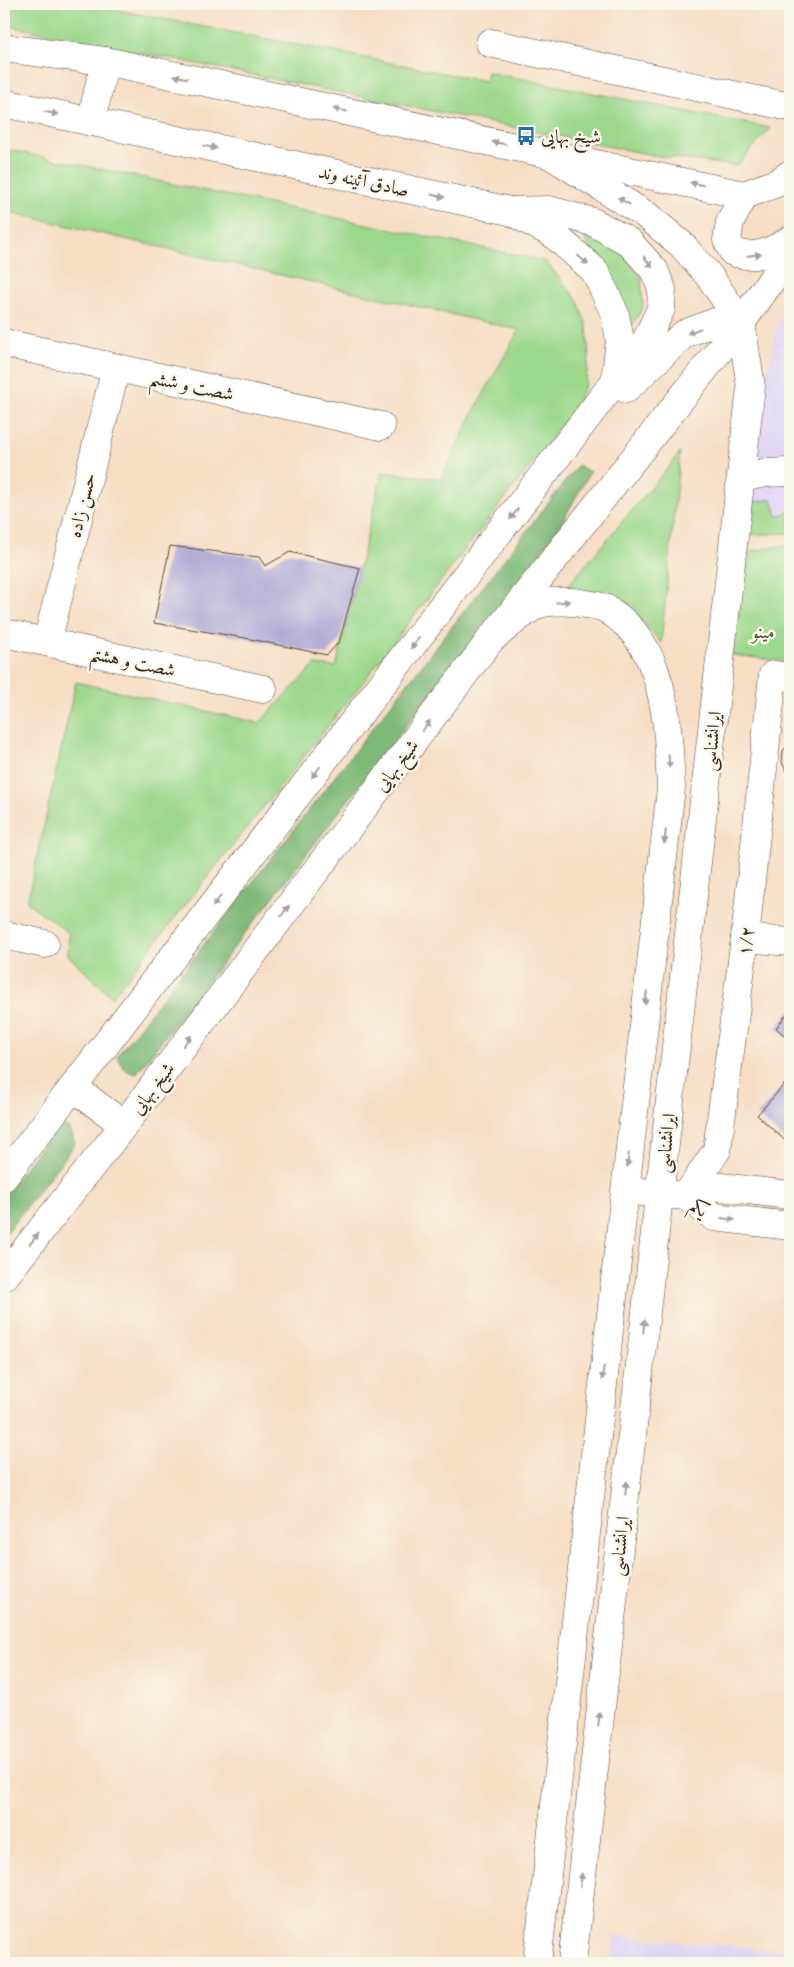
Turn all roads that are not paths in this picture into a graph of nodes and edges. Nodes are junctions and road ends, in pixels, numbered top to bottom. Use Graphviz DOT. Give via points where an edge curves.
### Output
graph roads {
  1 [pos="490,43"];
  2 [pos="4,48"];
  3 [pos="105,61"];
  4 [pos="4,103"];
  5 [pos="790,107"];
  6 [pos="91,122"];
  7 [pos="547,153"];
  8 [pos="790,174"];
  9 [pos="744,195"];
  10 [pos="510,211"];
  11 [pos="790,240"];
  12 [pos="790,254"];
  13 [pos="741,323"];
  14 [pos="4,344"];
  15 [pos="116,368"];
  16 [pos="615,381"];
  17 [pos="381,426"];
  18 [pos="790,472"];
  19 [pos="741,478"];
  20 [pos="538,483"];
  21 [pos="4,633"];
  22 [pos="491,639"];
  23 [pos="47,642"];
  24 [pos="782,676"];
  25 [pos="262,689"];
  26 [pos="4,935"];
  27 [pos="745,938"];
  28 [pos="790,942"];
  29 [pos="44,944"];
  30 [pos="74,1088"];
  31 [pos="124,1124"];
  32 [pos="4,1177"];
  33 [pos="624,1191"];
  34 [pos="659,1194"];
  35 [pos="790,1195"];
  36 [pos="686,1196"];
  37 [pos="790,1226"];
  38 [pos="4,1277"];
  39 [pos="542,1910"];
  40 [pos="577,1914"];
  41 [pos="536,1963"];
  42 [pos="572,1963"];
  1 -- 5 [label="main road"];
  2 -- 3 [label="main road"];
  3 -- 6 [label="main road"];
  7 -- 3 [label="main road, one-way"];
  4 -- 6 [label="main road, صادق آئینه وند, one-way"];
  6 -- 10 [label="main road, صادق آئینه وند, one-way"];
  9 -- 7 [label="main road, one-way"];
  13 -- 7 [label="main road, one-way" via="710,277 682,246 646,215"];
  8 -- 9 [label="main road" via="777,183"];
  9 -- 11 [label="main road, one-way" via="730,222 727,240 733,252 747,257 762,254"];
  10 -- 16 [label="main road, صادق آئینه وند, one-way" via="553,234 595,271 616,314 620,340"];
  10 -- 16 [label="main road, one-way" via="549,210 593,222 629,242 654,270 662,289 661,309 645,342"];
  12 -- 13 [label="main road, شیخ بهایی"];
  13 -- 19 [label="main road, ایرانشناسی" via="751,387"];
  13 -- 20 [label="main road, one-way" via="715,322 684,334 628,386 560,469"];
  13 -- 22 [label="main road, شیخ بهایی"];
  14 -- 15 [label="main road, شصت و ششم"];
  15 -- 17 [label="main road, شصت و ششم"];
  15 -- 23 [label="main road, حسن زاده"];
  16 -- 20 [label="main road"];
  18 -- 19 [label="main road" via="765,472"];
  19 -- 34 [label="main road, ایرانشناسی"];
  20 -- 30 [label="main road, one-way"];
  21 -- 23 [label="main road, شصت و هشتم"];
  31 -- 22 [label="main road, شیخ بهایی, one-way"];
  22 -- 33 [label="main road, ایرانشناسی, one-way" via="537,605 572,601 606,609 634,632 658,682 668,733 670,788"];
  23 -- 25 [label="main road, شصت و هشتم"];
  24 -- 27 [label="main road, ۱/۲"];
  26 -- 29 [label="main road"];
  27 -- 28 [label="main road"];
  27 -- 36 [label="main road, ۱/۲" via="717,1150"];
  30 -- 31 [label="main road"];
  30 -- 32 [label="main road"];
  38 -- 31 [label="main road, شیخ بهایی, one-way"];
  33 -- 34 [label="main road"];
  33 -- 39 [label="main road, ایرانشناسی, one-way"];
  34 -- 36 [label="main road"];
  40 -- 34 [label="main road, ایرانشناسی, one-way"];
  35 -- 36 [label="main road, یکم" via="712,1186"];
  36 -- 37 [label="main road, یکم, one-way" via="714,1217"];
  39 -- 40 [label="main road"];
  39 -- 41 [label="main road, ایرانشناسی"];
  40 -- 42 [label="main road, ایرانشناسی"];
}
